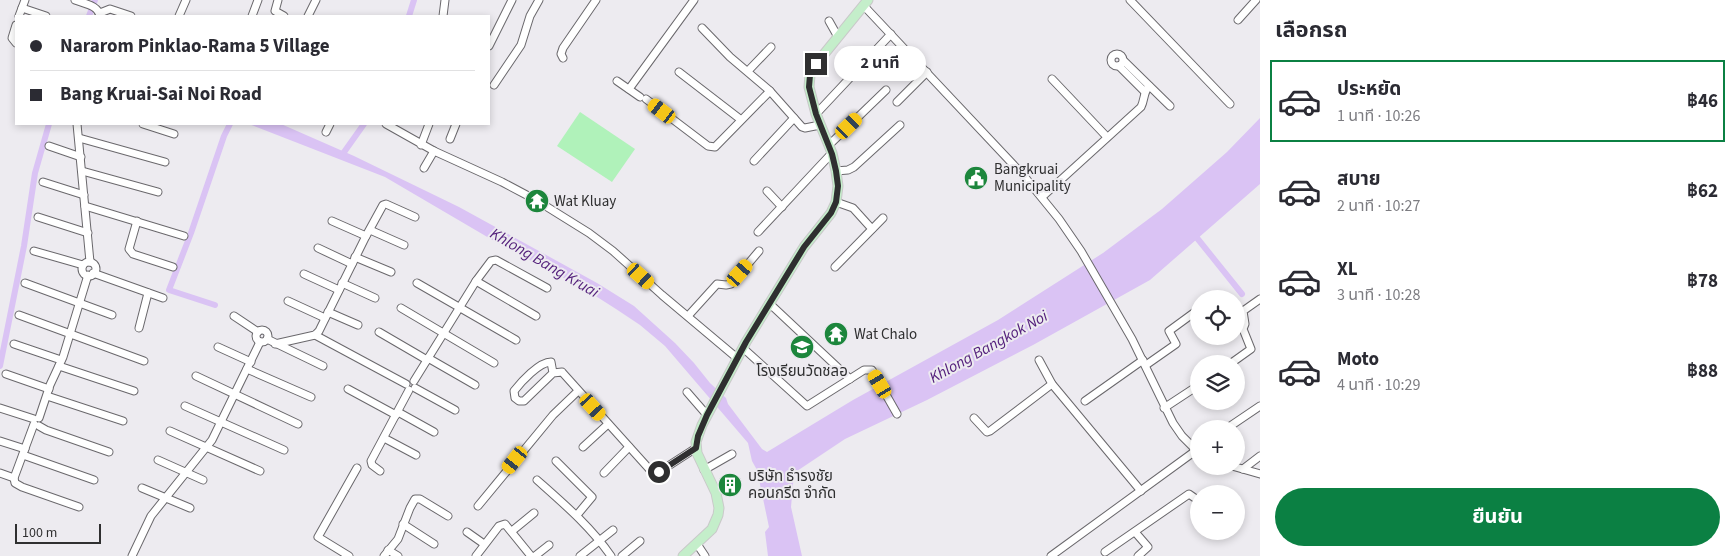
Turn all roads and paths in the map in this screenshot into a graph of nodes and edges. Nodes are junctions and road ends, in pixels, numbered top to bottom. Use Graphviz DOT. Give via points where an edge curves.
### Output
graph roads {
  1 [pos="75,0"];
  2 [pos="186,0"];
  3 [pos="258,0"];
  4 [pos="278,0"];
  5 [pos="316,0"];
  6 [pos="445,0"];
  7 [pos="512,0"];
  8 [pos="539,0"];
  9 [pos="596,0"];
  10 [pos="694,0"];
  11 [pos="1130,0"];
  12 [pos="1256,0"];
  13 [pos="865,2"];
  14 [pos="23,4"];
  15 [pos="96,11"];
  16 [pos="44,15"];
  17 [pos="128,15"];
  18 [pos="179,15"];
  19 [pos="252,15"];
  20 [pos="282,15"];
  21 [pos="308,15"];
  22 [pos="443,15"];
  23 [pos="1238,20"];
  24 [pos="829,21"];
  25 [pos="15,28"];
  26 [pos="702,28"];
  27 [pos="891,34"];
  28 [pos="838,37"];
  29 [pos="15,42"];
  30 [pos="490,44"];
  31 [pos="771,47"];
  32 [pos="563,58"];
  33 [pos="1121,63"];
  34 [pos="748,71"];
  35 [pos="679,72"];
  36 [pos="927,72"];
  37 [pos="1052,79"];
  38 [pos="617,81"];
  39 [pos="494,85"];
  40 [pos="629,89"];
  41 [pos="1146,89"];
  42 [pos="770,90"];
  43 [pos="886,90"];
  44 [pos="897,102"];
  45 [pos="1230,104"];
  46 [pos="1170,106"];
  47 [pos="816,114"];
  48 [pos="794,118"];
  49 [pos="740,119"];
  50 [pos="77,125"];
  51 [pos="330,125"];
  52 [pos="388,125"];
  53 [pos="429,125"];
  54 [pos="456,125"];
  55 [pos="820,125"];
  56 [pos="900,125"];
  57 [pos="158,126"];
  58 [pos="326,132"];
  59 [pos="174,134"];
  60 [pos="1107,137"];
  61 [pos="79,138"];
  62 [pos="450,139"];
  63 [pos="421,145"];
  64 [pos="48,146"];
  65 [pos="830,149"];
  66 [pos="434,151"];
  67 [pos="81,156"];
  68 [pos="754,161"];
  69 [pos="165,162"];
  70 [pos="424,168"];
  71 [pos="82,171"];
  72 [pos="836,171"];
  73 [pos="43,182"];
  74 [pos="158,192"];
  75 [pos="767,192"];
  76 [pos="84,194"];
  77 [pos="1042,197"];
  78 [pos="836,202"];
  79 [pos="86,206"];
  80 [pos="782,207"];
  81 [pos="38,217"];
  82 [pos="415,217"];
  83 [pos="883,218"];
  84 [pos="332,221"];
  85 [pos="137,222"];
  86 [pos="872,229"];
  87 [pos="758,232"];
  88 [pos="88,233"];
  89 [pos="368,233"];
  90 [pos="184,236"];
  91 [pos="404,245"];
  92 [pos="318,248"];
  93 [pos="34,251"];
  94 [pos="759,251"];
  95 [pos="353,260"];
  96 [pos="90,262"];
  97 [pos="83,265"];
  98 [pos="835,266"];
  99 [pos="173,267"];
  100 [pos="391,272"];
  101 [pos="90,274"];
  102 [pos="304,274"];
  103 [pos="476,281"];
  104 [pos="417,283"];
  105 [pos="25,284"];
  106 [pos="340,286"];
  107 [pos="547,288"];
  108 [pos="148,293"];
  109 [pos="163,298"];
  110 [pos="375,298"];
  111 [pos="1260,299"];
  112 [pos="288,301"];
  113 [pos="79,303"];
  114 [pos="769,303"];
  115 [pos="459,307"];
  116 [pos="401,308"];
  117 [pos="18,315"];
  118 [pos="112,315"];
  119 [pos="327,315"];
  120 [pos="234,316"];
  121 [pos="536,316"];
  122 [pos="688,316"];
  123 [pos="1190,316"];
  124 [pos="358,325"];
  125 [pos="139,328"];
  126 [pos="379,332"];
  127 [pos="69,334"];
  128 [pos="443,334"];
  129 [pos="315,335"];
  130 [pos="516,340"];
  131 [pos="264,341"];
  132 [pos="14,344"];
  133 [pos="275,344"];
  134 [pos="218,347"];
  135 [pos="743,348"];
  136 [pos="1243,355"];
  137 [pos="737,358"];
  138 [pos="428,359"];
  139 [pos="1039,360"];
  140 [pos="144,361"];
  141 [pos="1144,362"];
  142 [pos="60,363"];
  143 [pos="494,363"];
  144 [pos="249,365"];
  145 [pos="323,366"];
  146 [pos="553,373"];
  147 [pos="6,374"];
  148 [pos="196,376"];
  149 [pos="850,379"];
  150 [pos="1052,384"];
  151 [pos="475,385"];
  152 [pos="411,386"];
  153 [pos="348,389"];
  154 [pos="134,391"];
  155 [pos="578,391"];
  156 [pos="1190,391"];
  157 [pos="48,392"];
  158 [pos="688,392"];
  159 [pos="235,395"];
  160 [pos="311,397"];
  161 [pos="1085,401"];
  162 [pos="185,406"];
  163 [pos="1260,406"];
  164 [pos="0,408"];
  165 [pos="1164,408"];
  166 [pos="455,410"];
  167 [pos="397,413"];
  168 [pos="708,413"];
  169 [pos="897,414"];
  170 [pos="974,418"];
  171 [pos="1239,420"];
  172 [pos="123,421"];
  173 [pos="36,422"];
  174 [pos="222,422"];
  175 [pos="298,424"];
  176 [pos="608,424"];
  177 [pos="170,431"];
  178 [pos="434,432"];
  179 [pos="384,438"];
  180 [pos="0,441"];
  181 [pos="1190,443"];
  182 [pos="207,447"];
  183 [pos="583,447"];
  184 [pos="629,447"];
  185 [pos="696,448"];
  186 [pos="284,450"];
  187 [pos="24,452"];
  188 [pos="109,452"];
  189 [pos="732,454"];
  190 [pos="416,455"];
  191 [pos="1260,456"];
  192 [pos="1190,457"];
  193 [pos="158,460"];
  194 [pos="556,461"];
  195 [pos="357,468"];
  196 [pos="1245,469"];
  197 [pos="704,470"];
  198 [pos="1245,470"];
  199 [pos="260,471"];
  200 [pos="380,471"];
  201 [pos="186,472"];
  202 [pos="0,473"];
  203 [pos="604,473"];
  204 [pos="1260,474"];
  205 [pos="14,478"];
  206 [pos="94,480"];
  207 [pos="204,480"];
  208 [pos="537,480"];
  209 [pos="142,488"];
  210 [pos="1141,491"];
  211 [pos="1190,495"];
  212 [pos="165,498"];
  213 [pos="478,506"];
  214 [pos="79,507"];
  215 [pos="190,508"];
  216 [pos="534,513"];
  217 [pos="577,515"];
  218 [pos="448,516"];
  219 [pos="403,524"];
  220 [pos="612,530"];
  221 [pos="512,531"];
  222 [pos="467,532"];
  223 [pos="1135,532"];
  224 [pos="600,540"];
  225 [pos="640,541"];
  226 [pos="434,544"];
  227 [pos="484,544"];
  228 [pos="697,544"];
  229 [pos="549,545"];
  230 [pos="1105,552"];
  231 [pos="386,553"];
  232 [pos="531,555"];
  233 [pos="132,556"];
  234 [pos="349,556"];
  235 [pos="398,556"];
  236 [pos="476,556"];
  237 [pos="580,556"];
  238 [pos="611,556"];
  239 [pos="622,556"];
  240 [pos="683,556"];
  241 [pos="705,556"];
  242 [pos="1051,556"];
  243 [pos="1138,556"];
  1 -- 15 [label="street"];
  2 -- 18 [label="street"];
  3 -- 19 [label="street"];
  4 -- 20 [label="street" via="275,11"];
  5 -- 21 [label="street"];
  6 -- 22 [label="street"];
  7 -- 30 [label="street"];
  8 -- 39 [label="street" via="528,22 522,45"];
  9 -- 32 [label="street" via="563,48"];
  10 -- 40 [label="street"];
  11 -- 45 [label="street"];
  12 -- 23 [label="street"];
  13 -- 27 [label="street"];
  13 -- 28 [label="main road"];
  14 -- 16 [label="street"];
  15 -- 17 [label="street" via="110,9"];
  24 -- 28 [label="street"];
  25 -- 29 [label="street" via="12,38"];
  26 -- 34 [label="street"];
  27 -- 36 [label="street"];
  27 -- 47 [label="street"];
  28 -- 47 [label="main road" via="810,75 809,87"];
  31 -- 34 [label="street"];
  33 -- 41 [label="street"];
  34 -- 42 [label="street"];
  35 -- 49 [label="street"];
  36 -- 44 [label="street"];
  36 -- 77 [label="street"];
  37 -- 60 [label="street"];
  38 -- 40 [label="street"];
  40 -- 49 [label="street" via="710,147 715,146"];
  41 -- 46 [label="street"];
  41 -- 60 [label="street" via="1141,107"];
  42 -- 48 [label="street"];
  42 -- 49 [label="street"];
  43 -- 65 [label="street"];
  47 -- 55 [label="main road"];
  48 -- 55 [label="street" via="805,128"];
  48 -- 68 [label="street"];
  50 -- 61 [label="street"];
  51 -- 58 [label="street"];
  52 -- 63 [label="street"];
  53 -- 63 [label="street"];
  54 -- 62 [label="street"];
  55 -- 65 [label="main road"];
  56 -- 72 [label="street" via="854,167"];
  57 -- 59 [label="street"];
  60 -- 77 [label="street"];
  61 -- 67 [label="street"];
  61 -- 69 [label="street"];
  63 -- 66 [label="street"];
  64 -- 67 [label="street"];
  65 -- 72 [label="main road"];
  65 -- 80 [label="street"];
  66 -- 70 [label="street"];
  66 -- 122 [label="street" via="527,195 589,233"];
  67 -- 71 [label="street"];
  71 -- 74 [label="street"];
  71 -- 76 [label="street"];
  72 -- 78 [label="main road"];
  73 -- 76 [label="street"];
  75 -- 80 [label="street"];
  76 -- 79 [label="street"];
  77 -- 141 [label="street" via="1081,251"];
  78 -- 86 [label="street" via="853,208"];
  78 -- 114 [label="main road"];
  79 -- 85 [label="street"];
  79 -- 88 [label="street"];
  80 -- 87 [label="street"];
  81 -- 88 [label="street"];
  82 -- 89 [label="street" via="383,205"];
  83 -- 86 [label="street"];
  84 -- 89 [label="street"];
  85 -- 90 [label="street"];
  85 -- 99 [label="street" via="129,249 133,254"];
  86 -- 98 [label="street"];
  88 -- 96 [label="street"];
  89 -- 91 [label="street"];
  89 -- 95 [label="street"];
  92 -- 95 [label="street"];
  93 -- 97 [label="street"];
  94 -- 122 [label="street" via="731,284 717,284"];
  95 -- 100 [label="street"];
  95 -- 106 [label="street"];
  96 -- 97 [label="street"];
  96 -- 101 [label="street" via="95,267"];
  97 -- 101 [label="street" via="83,272"];
  101 -- 108 [label="street"];
  101 -- 113 [label="street"];
  102 -- 106 [label="street"];
  103 -- 107 [label="street" via="493,259"];
  103 -- 115 [label="street"];
  103 -- 121 [label="street"];
  104 -- 115 [label="street"];
  105 -- 113 [label="street"];
  106 -- 110 [label="street"];
  106 -- 119 [label="street"];
  108 -- 109 [label="street"];
  108 -- 125 [label="street"];
  111 -- 136 [label="street" via="1243,311 1243,329 1251,349"];
  112 -- 119 [label="street"];
  113 -- 118 [label="street"];
  113 -- 127 [label="street"];
  114 -- 135 [label="main road"];
  114 -- 149 [label="street"];
  115 -- 128 [label="street"];
  115 -- 130 [label="street"];
  116 -- 128 [label="street"];
  117 -- 127 [label="street"];
  119 -- 124 [label="street"];
  119 -- 129 [label="street"];
  120 -- 131 [label="street" via="258,332 256,339"];
  122 -- 137 [label="street"];
  123 -- 141 [label="street" via="1169,331 1176,344"];
  126 -- 138 [label="street"];
  127 -- 140 [label="street"];
  127 -- 142 [label="street"];
  128 -- 138 [label="street"];
  128 -- 143 [label="street"];
  129 -- 133 [label="street"];
  129 -- 152 [label="street"];
  131 -- 133 [label="street"];
  131 -- 144 [label="street"];
  132 -- 142 [label="street"];
  133 -- 145 [label="street"];
  134 -- 144 [label="street"];
  135 -- 137 [label="main road"];
  135 -- 149 [label="street" via="807,406"];
  137 -- 168 [label="main road"];
  138 -- 151 [label="street"];
  138 -- 152 [label="street"];
  139 -- 150 [label="street"];
  141 -- 161 [label="street"];
  141 -- 165 [label="street"];
  142 -- 154 [label="street"];
  142 -- 157 [label="street"];
  144 -- 159 [label="street"];
  144 -- 160 [label="street"];
  146 -- 146 [label="street" via="524,401 515,398 514,391 543,364 551,362"];
  146 -- 155 [label="street" via="562,372"];
  147 -- 157 [label="street"];
  148 -- 159 [label="street"];
  149 -- 169 [label="street" via="864,370 872,370"];
  150 -- 170 [label="street" via="990,431 986,432"];
  150 -- 210 [label="street"];
  152 -- 166 [label="street"];
  152 -- 167 [label="street"];
  153 -- 167 [label="street"];
  155 -- 176 [label="street"];
  155 -- 213 [label="street" via="553,415"];
  156 -- 165 [label="street"];
  157 -- 172 [label="street"];
  157 -- 173 [label="street"];
  158 -- 168 [label="street"];
  159 -- 174 [label="street"];
  159 -- 175 [label="street"];
  162 -- 174 [label="street"];
  163 -- 171 [label="street"];
  164 -- 173 [label="street"];
  165 -- 181 [label="street" via="1177,430"];
  167 -- 178 [label="street"];
  167 -- 179 [label="street"];
  168 -- 185 [label="main road"];
  173 -- 187 [label="street"];
  173 -- 188 [label="street" via="46,430"];
  174 -- 182 [label="street"];
  174 -- 186 [label="street"];
  176 -- 183 [label="street"];
  176 -- 184 [label="street"];
  177 -- 182 [label="street"];
  179 -- 190 [label="street"];
  179 -- 200 [label="street" via="371,461"];
  180 -- 187 [label="street"];
  182 -- 199 [label="street"];
  182 -- 201 [label="street"];
  184 -- 185 [label="street" via="654,472"];
  184 -- 203 [label="street"];
  185 -- 197 [label="main road"];
  187 -- 205 [label="street"];
  187 -- 206 [label="street"];
  189 -- 197 [label="street"];
  191 -- 196 [label="street"];
  192 -- 210 [label="street"];
  193 -- 201 [label="street"];
  194 -- 217 [label="street" via="592,497"];
  195 -- 234 [label="street" via="318,537"];
  197 -- 228 [label="main road" via="716,493 719,508 716,523"];
  198 -- 204 [label="street"];
  201 -- 207 [label="street"];
  201 -- 212 [label="street"];
  202 -- 205 [label="street"];
  205 -- 214 [label="street" via="18,485"];
  208 -- 217 [label="street"];
  209 -- 212 [label="street"];
  210 -- 242 [label="street"];
  211 -- 223 [label="street"];
  212 -- 215 [label="street"];
  212 -- 233 [label="street" via="151,516"];
  216 -- 221 [label="street"];
  217 -- 224 [label="street"];
  218 -- 219 [label="street" via="417,499"];
  219 -- 226 [label="street"];
  219 -- 231 [label="street" via="398,539"];
  220 -- 224 [label="street"];
  221 -- 227 [label="street" via="508,525 502,524"];
  221 -- 232 [label="street"];
  222 -- 227 [label="street"];
  223 -- 230 [label="street"];
  223 -- 243 [label="street" via="1148,547"];
  224 -- 237 [label="street"];
  224 -- 238 [label="street"];
  225 -- 239 [label="street"];
  227 -- 236 [label="street"];
  228 -- 240 [label="main road"];
  228 -- 241 [label="street"];
  229 -- 232 [label="street"];
  231 -- 235 [label="street"];
}
